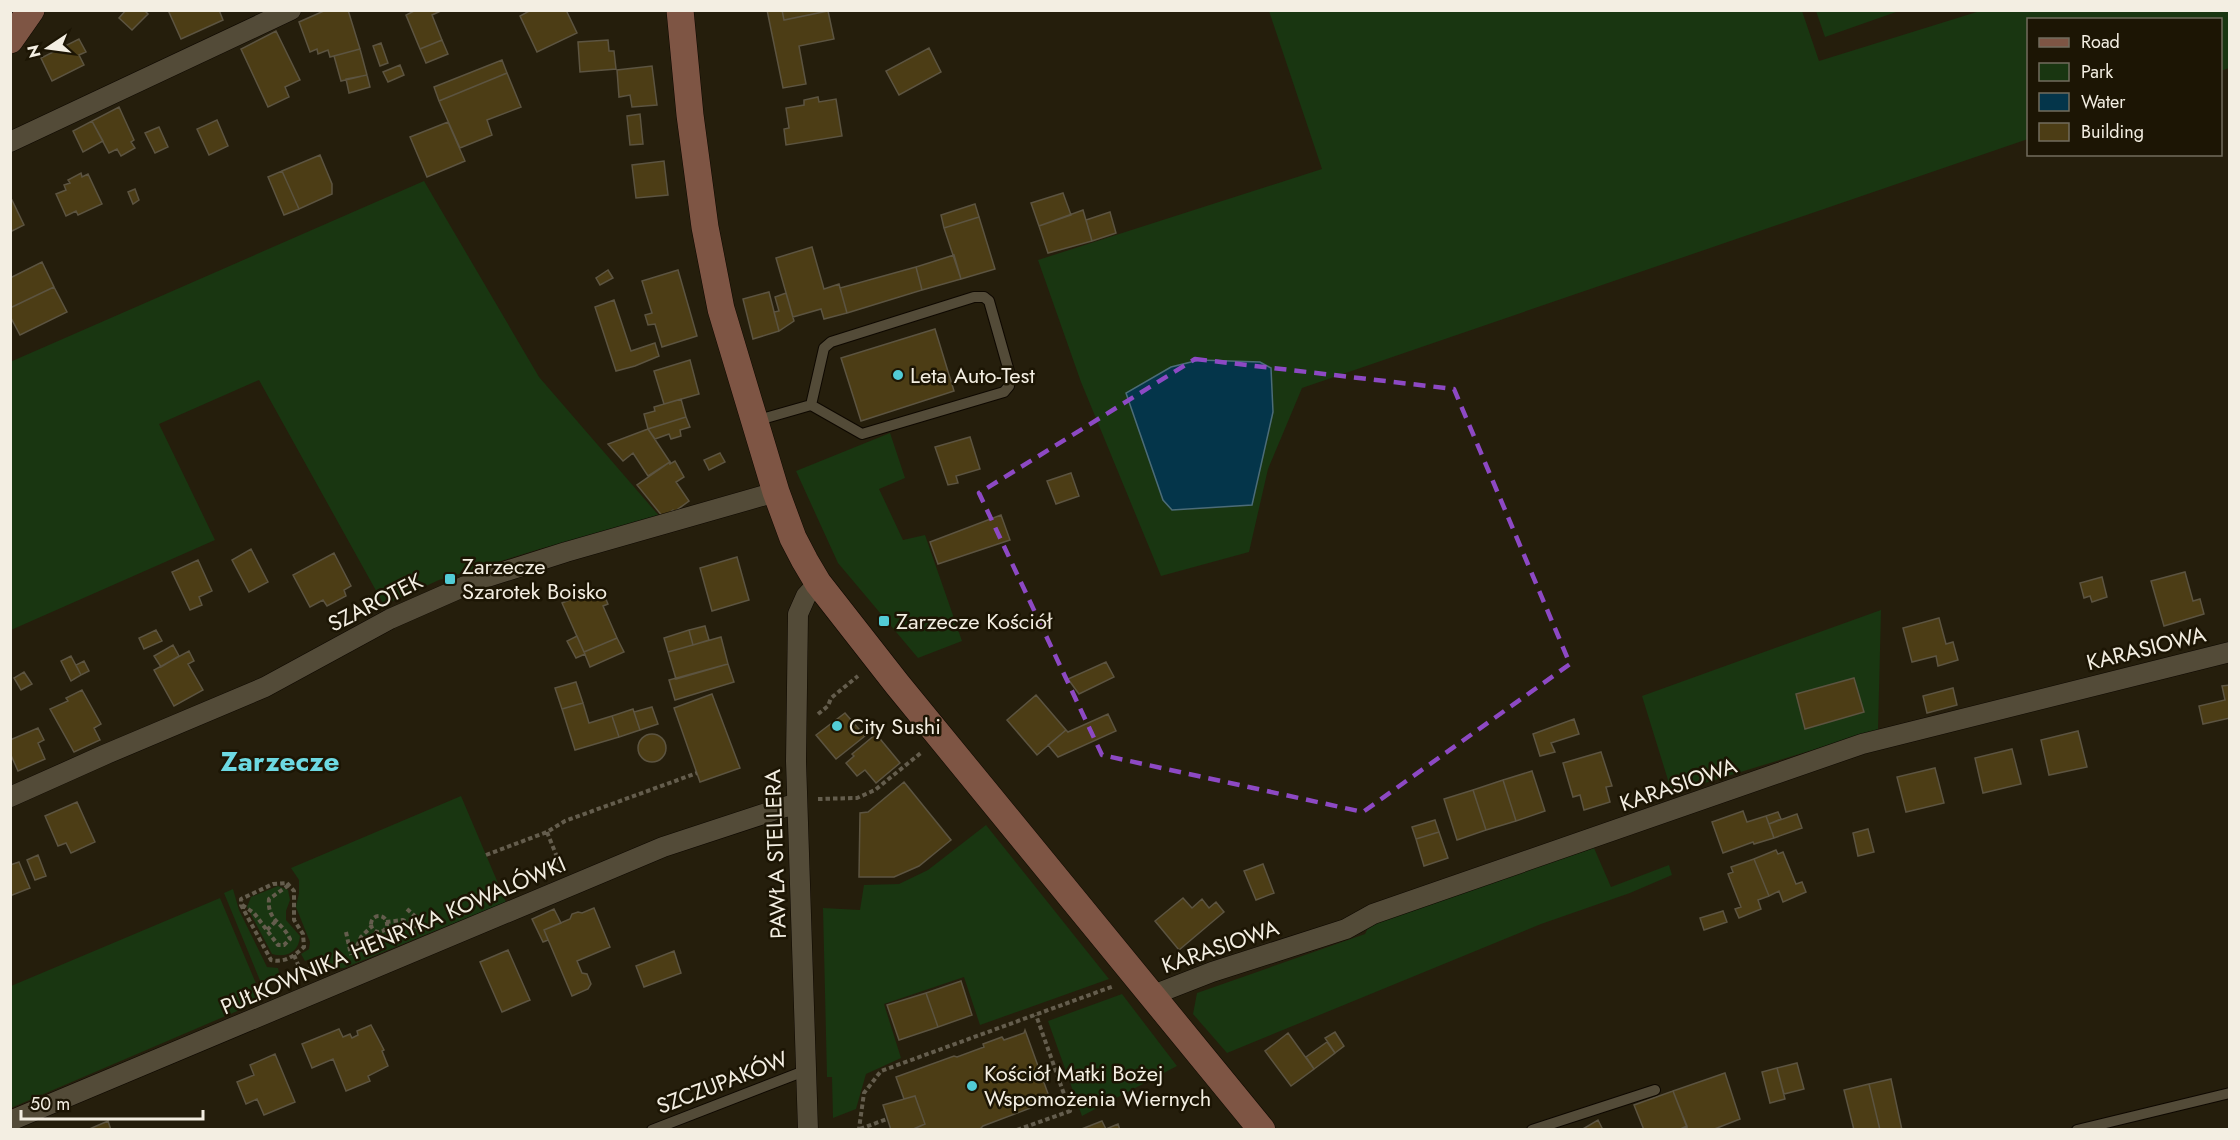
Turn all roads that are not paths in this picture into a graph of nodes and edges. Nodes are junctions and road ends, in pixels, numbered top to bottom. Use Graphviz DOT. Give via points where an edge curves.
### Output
graph roads {
  1 [pos="30,10"];
  2 [pos="291,10"];
  3 [pos="680,10"];
  4 [pos="10,40"];
  5 [pos="10,142"];
  6 [pos="811,405"];
  7 [pos="755,421"];
  8 [pos="776,492"];
  9 [pos="818,583"];
  10 [pos="2229,652"];
  11 [pos="10,797"];
  12 [pos="804,801"];
  13 [pos="1153,995"];
  14 [pos="807,1070"];
  15 [pos="1655,1090"];
  16 [pos="2229,1093"];
  17 [pos="10,1121"];
  18 [pos="652,1130"];
  19 [pos="808,1130"];
  20 [pos="1262,1130"];
  21 [pos="1532,1130"];
  22 [pos="2077,1130"];
  1 -- 4 [label="street"];
  2 -- 5 [label="street"];
  3 -- 7 [label="street" via="707,239 721,309"];
  6 -- 6 [label="lane" via="862,434 1004,392 1010,375 989,301 974,297 831,342 824,348"];
  6 -- 7 [label="lane"];
  7 -- 8 [label="street"];
  8 -- 9 [label="street" via="793,538"];
  8 -- 11 [label="street, SZAROTEK" via="481,579 390,619 265,687"];
  9 -- 12 [label="street, PAWŁA STELLERA" via="806,596 798,614 796,761"];
  9 -- 13 [label="street" via="962,765"];
  10 -- 13 [label="street, KARASIOWA" via="1862,744"];
  12 -- 14 [label="street, PAWŁA STELLERA"];
  12 -- 17 [label="street, PUŁKOWNIKA HENRYKA KOWALÓWKI" via="663,847"];
  13 -- 20 [label="street"];
  14 -- 18 [label="lane, SZCZUPAKÓW"];
  14 -- 19 [label="street, PAWŁA STELLERA"];
  15 -- 21 [label="lane"];
  16 -- 22 [label="lane"];
}
